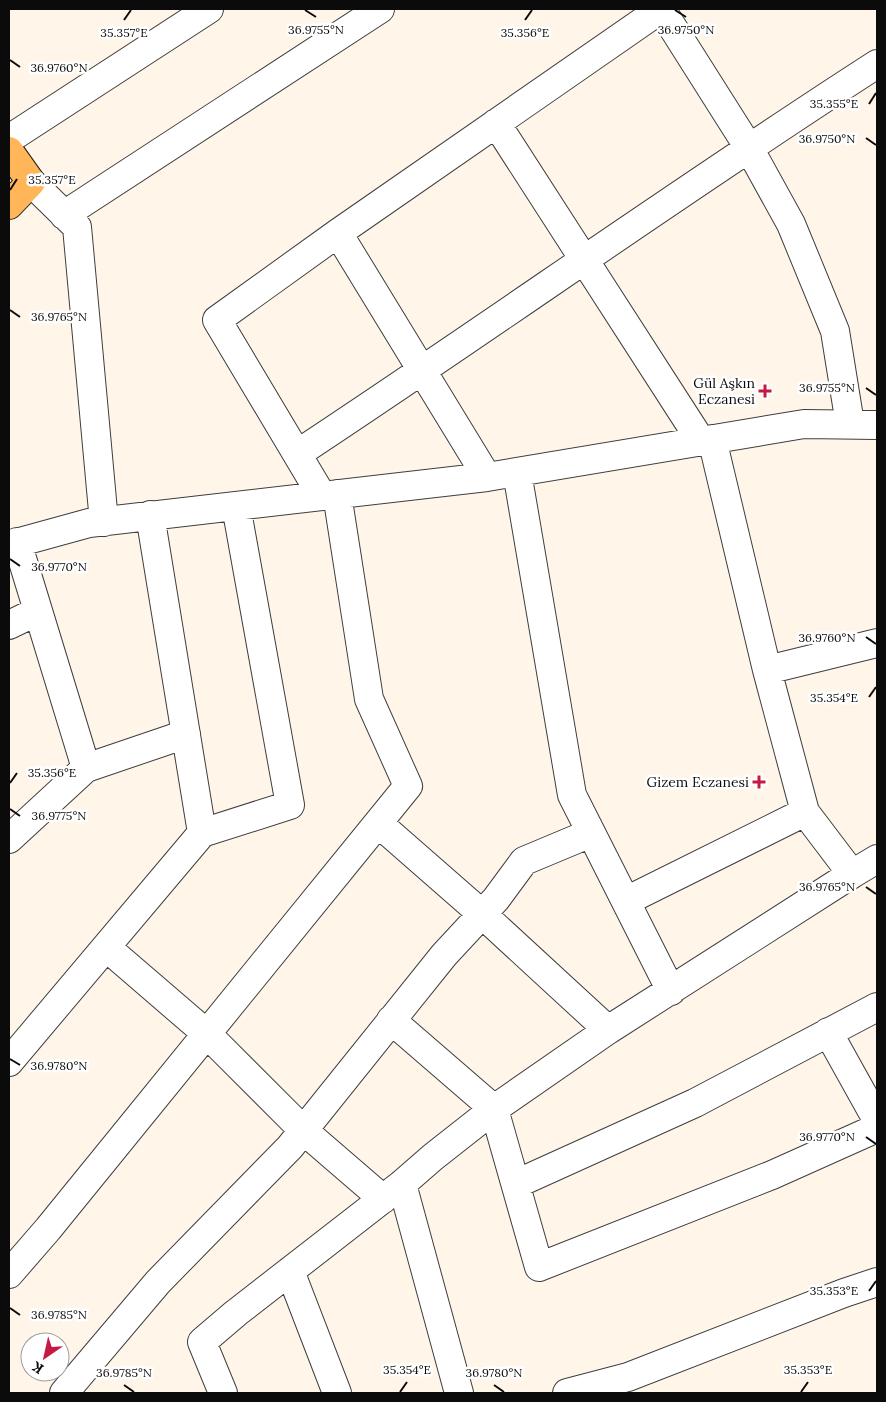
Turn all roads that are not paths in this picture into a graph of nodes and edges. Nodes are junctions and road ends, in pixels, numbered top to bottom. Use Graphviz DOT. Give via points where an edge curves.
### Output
graph roads {
  1 [pos="209,9"];
  2 [pos="380,9"];
  3 [pos="661,9"];
  4 [pos="877,64"];
  5 [pos="496,124"];
  6 [pos="9,138"];
  7 [pos="749,148"];
  8 [pos="9,151"];
  9 [pos="31,182"];
  10 [pos="9,204"];
  11 [pos="64,215"];
  12 [pos="338,233"];
  13 [pos="584,261"];
  14 [pos="422,371"];
  15 [pos="850,424"];
  16 [pos="877,425"];
  17 [pos="706,440"];
  18 [pos="297,454"];
  19 [pos="517,472"];
  20 [pos="487,477"];
  21 [pos="329,495"];
  22 [pos="236,506"];
  23 [pos="150,515"];
  24 [pos="104,522"];
  25 [pos="13,544"];
  26 [pos="38,611"];
  27 [pos="9,626"];
  28 [pos="877,643"];
  29 [pos="767,670"];
  30 [pos="186,734"];
  31 [pos="86,768"];
  32 [pos="805,812"];
  33 [pos="378,823"];
  34 [pos="202,832"];
  35 [pos="591,833"];
  36 [pos="9,839"];
  37 [pos="877,859"];
  38 [pos="852,874"];
  39 [pos="626,901"];
  40 [pos="482,914"];
  41 [pos="106,947"];
  42 [pos="670,991"];
  43 [pos="877,1007"];
  44 [pos="391,1020"];
  45 [pos="608,1030"];
  46 [pos="828,1032"];
  47 [pos="207,1034"];
  48 [pos="9,1062"];
  49 [pos="494,1109"];
  50 [pos="877,1120"];
  51 [pos="877,1128"];
  52 [pos="303,1130"];
  53 [pos="516,1184"];
  54 [pos="393,1192"];
  55 [pos="290,1271"];
  56 [pos="9,1274"];
  57 [pos="877,1282"];
  58 [pos="64,1393"];
  59 [pos="223,1393"];
  60 [pos="337,1393"];
  61 [pos="459,1393"];
  62 [pos="567,1393"];
  1 -- 6 [label="street"];
  2 -- 11 [label="street"];
  3 -- 5 [label="street"];
  3 -- 7 [label="street"];
  4 -- 7 [label="street"];
  5 -- 12 [label="street"];
  5 -- 13 [label="street"];
  7 -- 13 [label="street"];
  7 -- 15 [label="street" via="791,224 835,331"];
  8 -- 9 [label="main road"];
  9 -- 10 [label="main road"];
  9 -- 11 [label="street"];
  11 -- 24 [label="street" via="77,228"];
  12 -- 14 [label="street"];
  12 -- 18 [label="street" via="217,320"];
  13 -- 14 [label="street"];
  13 -- 17 [label="street"];
  14 -- 18 [label="street"];
  14 -- 20 [label="street"];
  15 -- 16 [label="street"];
  15 -- 17 [label="street" via="804,424"];
  17 -- 19 [label="street"];
  17 -- 29 [label="street"];
  18 -- 21 [label="street"];
  19 -- 20 [label="street"];
  19 -- 35 [label="street" via="572,795"];
  20 -- 21 [label="street"];
  21 -- 22 [label="street"];
  21 -- 33 [label="street" via="369,699 408,786"];
  22 -- 23 [label="street"];
  22 -- 34 [label="street" via="290,805"];
  23 -- 24 [label="street"];
  23 -- 30 [label="street"];
  24 -- 25 [label="street" via="89,523"];
  25 -- 26 [label="street"];
  26 -- 27 [label="street"];
  26 -- 31 [label="street"];
  28 -- 29 [label="street"];
  29 -- 32 [label="street"];
  30 -- 31 [label="street"];
  30 -- 34 [label="street"];
  31 -- 36 [label="street"];
  32 -- 38 [label="street"];
  32 -- 39 [label="street"];
  33 -- 40 [label="street"];
  33 -- 47 [label="street"];
  34 -- 41 [label="street"];
  35 -- 39 [label="street"];
  35 -- 40 [label="street" via="524,861"];
  37 -- 38 [label="street"];
  38 -- 42 [label="street"];
  39 -- 42 [label="street"];
  40 -- 44 [label="street"];
  40 -- 45 [label="street"];
  41 -- 47 [label="street"];
  41 -- 48 [label="street"];
  42 -- 45 [label="street"];
  43 -- 46 [label="street"];
  44 -- 49 [label="street"];
  44 -- 52 [label="street"];
  45 -- 49 [label="street"];
  46 -- 50 [label="street"];
  46 -- 53 [label="street" via="695,1103"];
  47 -- 52 [label="street"];
  47 -- 56 [label="street"];
  49 -- 53 [label="street"];
  49 -- 54 [label="street"];
  51 -- 53 [label="street" via="772,1175 539,1267"];
  52 -- 54 [label="street"];
  52 -- 58 [label="street" via="158,1282"];
  54 -- 55 [label="street"];
  54 -- 61 [label="street"];
  55 -- 59 [label="street" via="202,1342"];
  55 -- 60 [label="street"];
  57 -- 62 [label="street" via="628,1377"];
}
